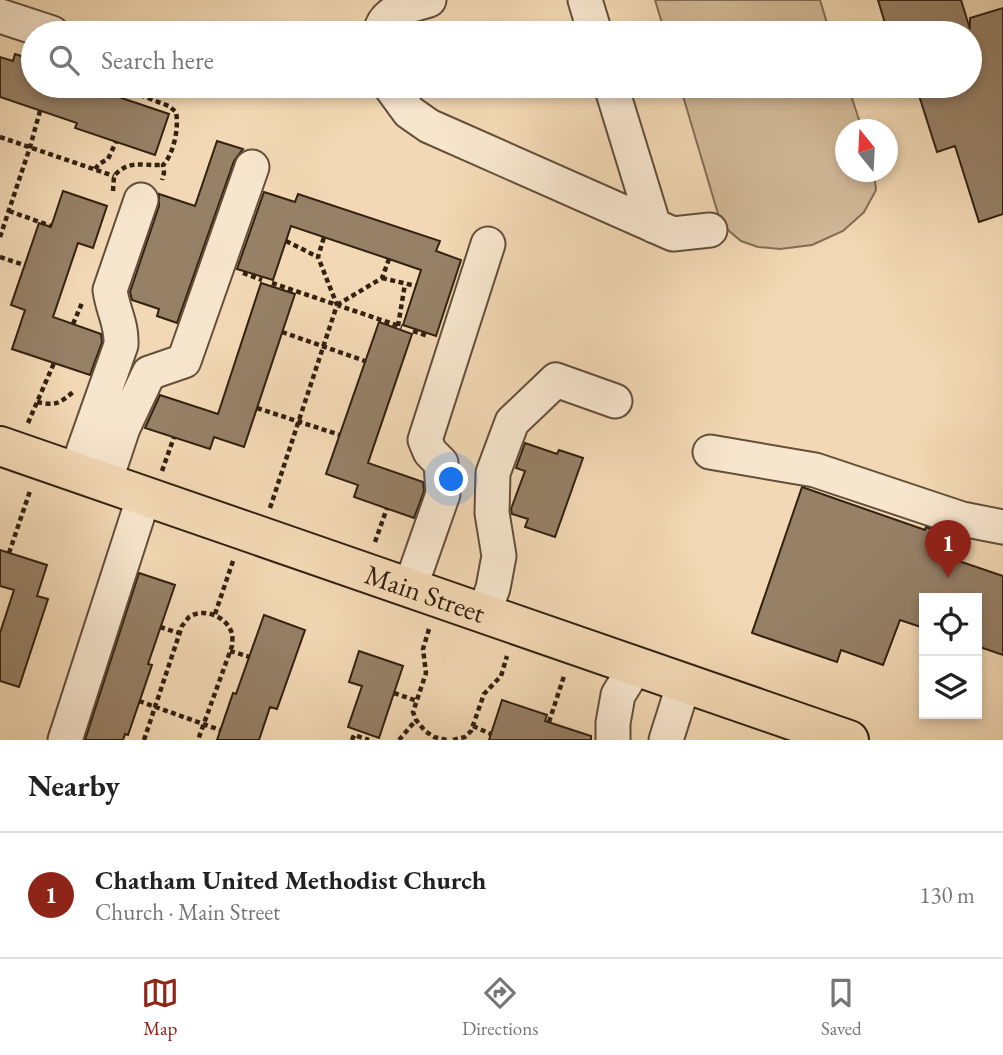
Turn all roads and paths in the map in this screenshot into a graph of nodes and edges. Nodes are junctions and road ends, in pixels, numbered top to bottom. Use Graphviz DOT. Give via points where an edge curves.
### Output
graph roads {
  1 [pos="429,0"];
  2 [pos="0,16"];
  3 [pos="389,21"];
  4 [pos="21,23"];
  5 [pos="148,98"];
  6 [pos="400,98"];
  7 [pos="615,98"];
  8 [pos="40,110"];
  9 [pos="0,137"];
  10 [pos="116,142"];
  11 [pos="30,147"];
  12 [pos="252,167"];
  13 [pos="95,169"];
  14 [pos="114,176"];
  15 [pos="141,200"];
  16 [pos="9,211"];
  17 [pos="51,226"];
  18 [pos="654,226"];
  19 [pos="710,230"];
  20 [pos="0,237"];
  21 [pos="324,237"];
  22 [pos="286,241"];
  23 [pos="488,244"];
  24 [pos="0,257"];
  25 [pos="318,257"];
  26 [pos="389,259"];
  27 [pos="24,265"];
  28 [pos="382,278"];
  29 [pos="272,283"];
  30 [pos="405,284"];
  31 [pos="416,286"];
  32 [pos="337,305"];
  33 [pos="282,332"];
  34 [pos="323,346"];
  35 [pos="365,361"];
  36 [pos="54,363"];
  37 [pos="615,401"];
  38 [pos="257,408"];
  39 [pos="299,421"];
  40 [pos="14,435"];
  41 [pos="340,435"];
  42 [pos="174,437"];
  43 [pos="710,452"];
  44 [pos="91,477"];
  45 [pos="153,484"];
  46 [pos="30,491"];
  47 [pos="387,508"];
  48 [pos="270,509"];
  49 [pos="1003,527"];
  50 [pos="373,546"];
  51 [pos="9,553"];
  52 [pos="233,561"];
  53 [pos="410,588"];
  54 [pos="484,613"];
  55 [pos="215,614"];
  56 [pos="160,627"];
  57 [pos="429,629"];
  58 [pos="179,633"];
  59 [pos="230,651"];
  60 [pos="507,656"];
  61 [pos="250,657"];
  62 [pos="636,666"];
  63 [pos="564,677"];
  64 [pos="684,683"];
  65 [pos="394,693"];
  66 [pos="139,701"];
  67 [pos="417,701"];
  68 [pos="155,707"];
  69 [pos="416,720"];
  70 [pos="549,722"];
  71 [pos="204,724"];
  72 [pos="473,726"];
  73 [pos="220,730"];
  74 [pos="491,734"];
  75 [pos="465,739"];
  76 [pos="65,740"];
  77 [pos="144,740"];
  78 [pos="198,740"];
  79 [pos="352,740"];
  80 [pos="369,740"];
  81 [pos="399,740"];
  82 [pos="447,740"];
  83 [pos="453,740"];
  84 [pos="613,740"];
  85 [pos="666,740"];
  86 [pos="849,740"];
  1 -- 3 [label="lane"];
  2 -- 4 [label="lane"];
  5 -- 15 [label="path" via="169,106 178,123 162,180"];
  6 -- 18 [label="lane" via="409,112 429,125"];
  7 -- 18 [label="lane"];
  8 -- 11 [label="path"];
  9 -- 11 [label="path"];
  10 -- 13 [label="path" via="108,159"];
  11 -- 13 [label="path"];
  11 -- 16 [label="path"];
  12 -- 44 [label="lane" via="184,361 149,373 123,428"];
  13 -- 14 [label="path"];
  15 -- 44 [label="lane" via="110,290 122,330 121,345"];
  16 -- 17 [label="path"];
  16 -- 20 [label="path"];
  18 -- 19 [label="lane" via="673,234"];
  21 -- 25 [label="path"];
  22 -- 25 [label="path"];
  23 -- 53 [label="lane" via="425,440 441,463 443,494"];
  24 -- 27 [label="path"];
  25 -- 32 [label="path"];
  26 -- 28 [label="path"];
  28 -- 30 [label="path"];
  28 -- 32 [label="path"];
  29 -- 32 [label="path"];
  30 -- 31 [label="path"];
  30 -- 32 [label="path" via="400,327"];
  32 -- 34 [label="path"];
  33 -- 34 [label="path"];
  34 -- 35 [label="path"];
  34 -- 39 [label="path"];
  36 -- 40 [label="path"];
  37 -- 54 [label="lane" via="556,380 512,422 493,474 492,513 499,556"];
  38 -- 39 [label="path"];
  39 -- 41 [label="path"];
  39 -- 48 [label="path"];
  40 -- 44 [label="main road, Main Street"];
  42 -- 45 [label="path"];
  43 -- 49 [label="lane" via="815,470 962,519"];
  44 -- 45 [label="main road, Main Street"];
  45 -- 53 [label="main road, Main Street"];
  45 -- 76 [label="lane"];
  46 -- 51 [label="path"];
  47 -- 50 [label="path"];
  52 -- 55 [label="path"];
  53 -- 54 [label="main road, Main Street"];
  54 -- 62 [label="main road, Main Street"];
  55 -- 58 [label="path" via="189,617"];
  55 -- 59 [label="path" via="233,635"];
  56 -- 58 [label="path"];
  57 -- 67 [label="path" via="423,649 426,673"];
  58 -- 68 [label="path"];
  59 -- 61 [label="path"];
  59 -- 71 [label="path"];
  60 -- 72 [label="path" via="501,676 484,694"];
  62 -- 64 [label="main road, Main Street"];
  62 -- 84 [label="lane" via="618,695"];
  63 -- 70 [label="path"];
  64 -- 85 [label="lane"];
  64 -- 86 [label="main road, Main Street"];
  65 -- 67 [label="path"];
  66 -- 68 [label="path"];
  67 -- 69 [label="path"];
  68 -- 71 [label="path"];
  68 -- 77 [label="path"];
  69 -- 81 [label="path"];
  69 -- 82 [label="path" via="434,737"];
  71 -- 73 [label="path"];
  71 -- 78 [label="path"];
  72 -- 74 [label="path"];
  72 -- 75 [label="path"];
  75 -- 83 [label="path"];
  79 -- 80 [label="path" via="354,735"];
}
